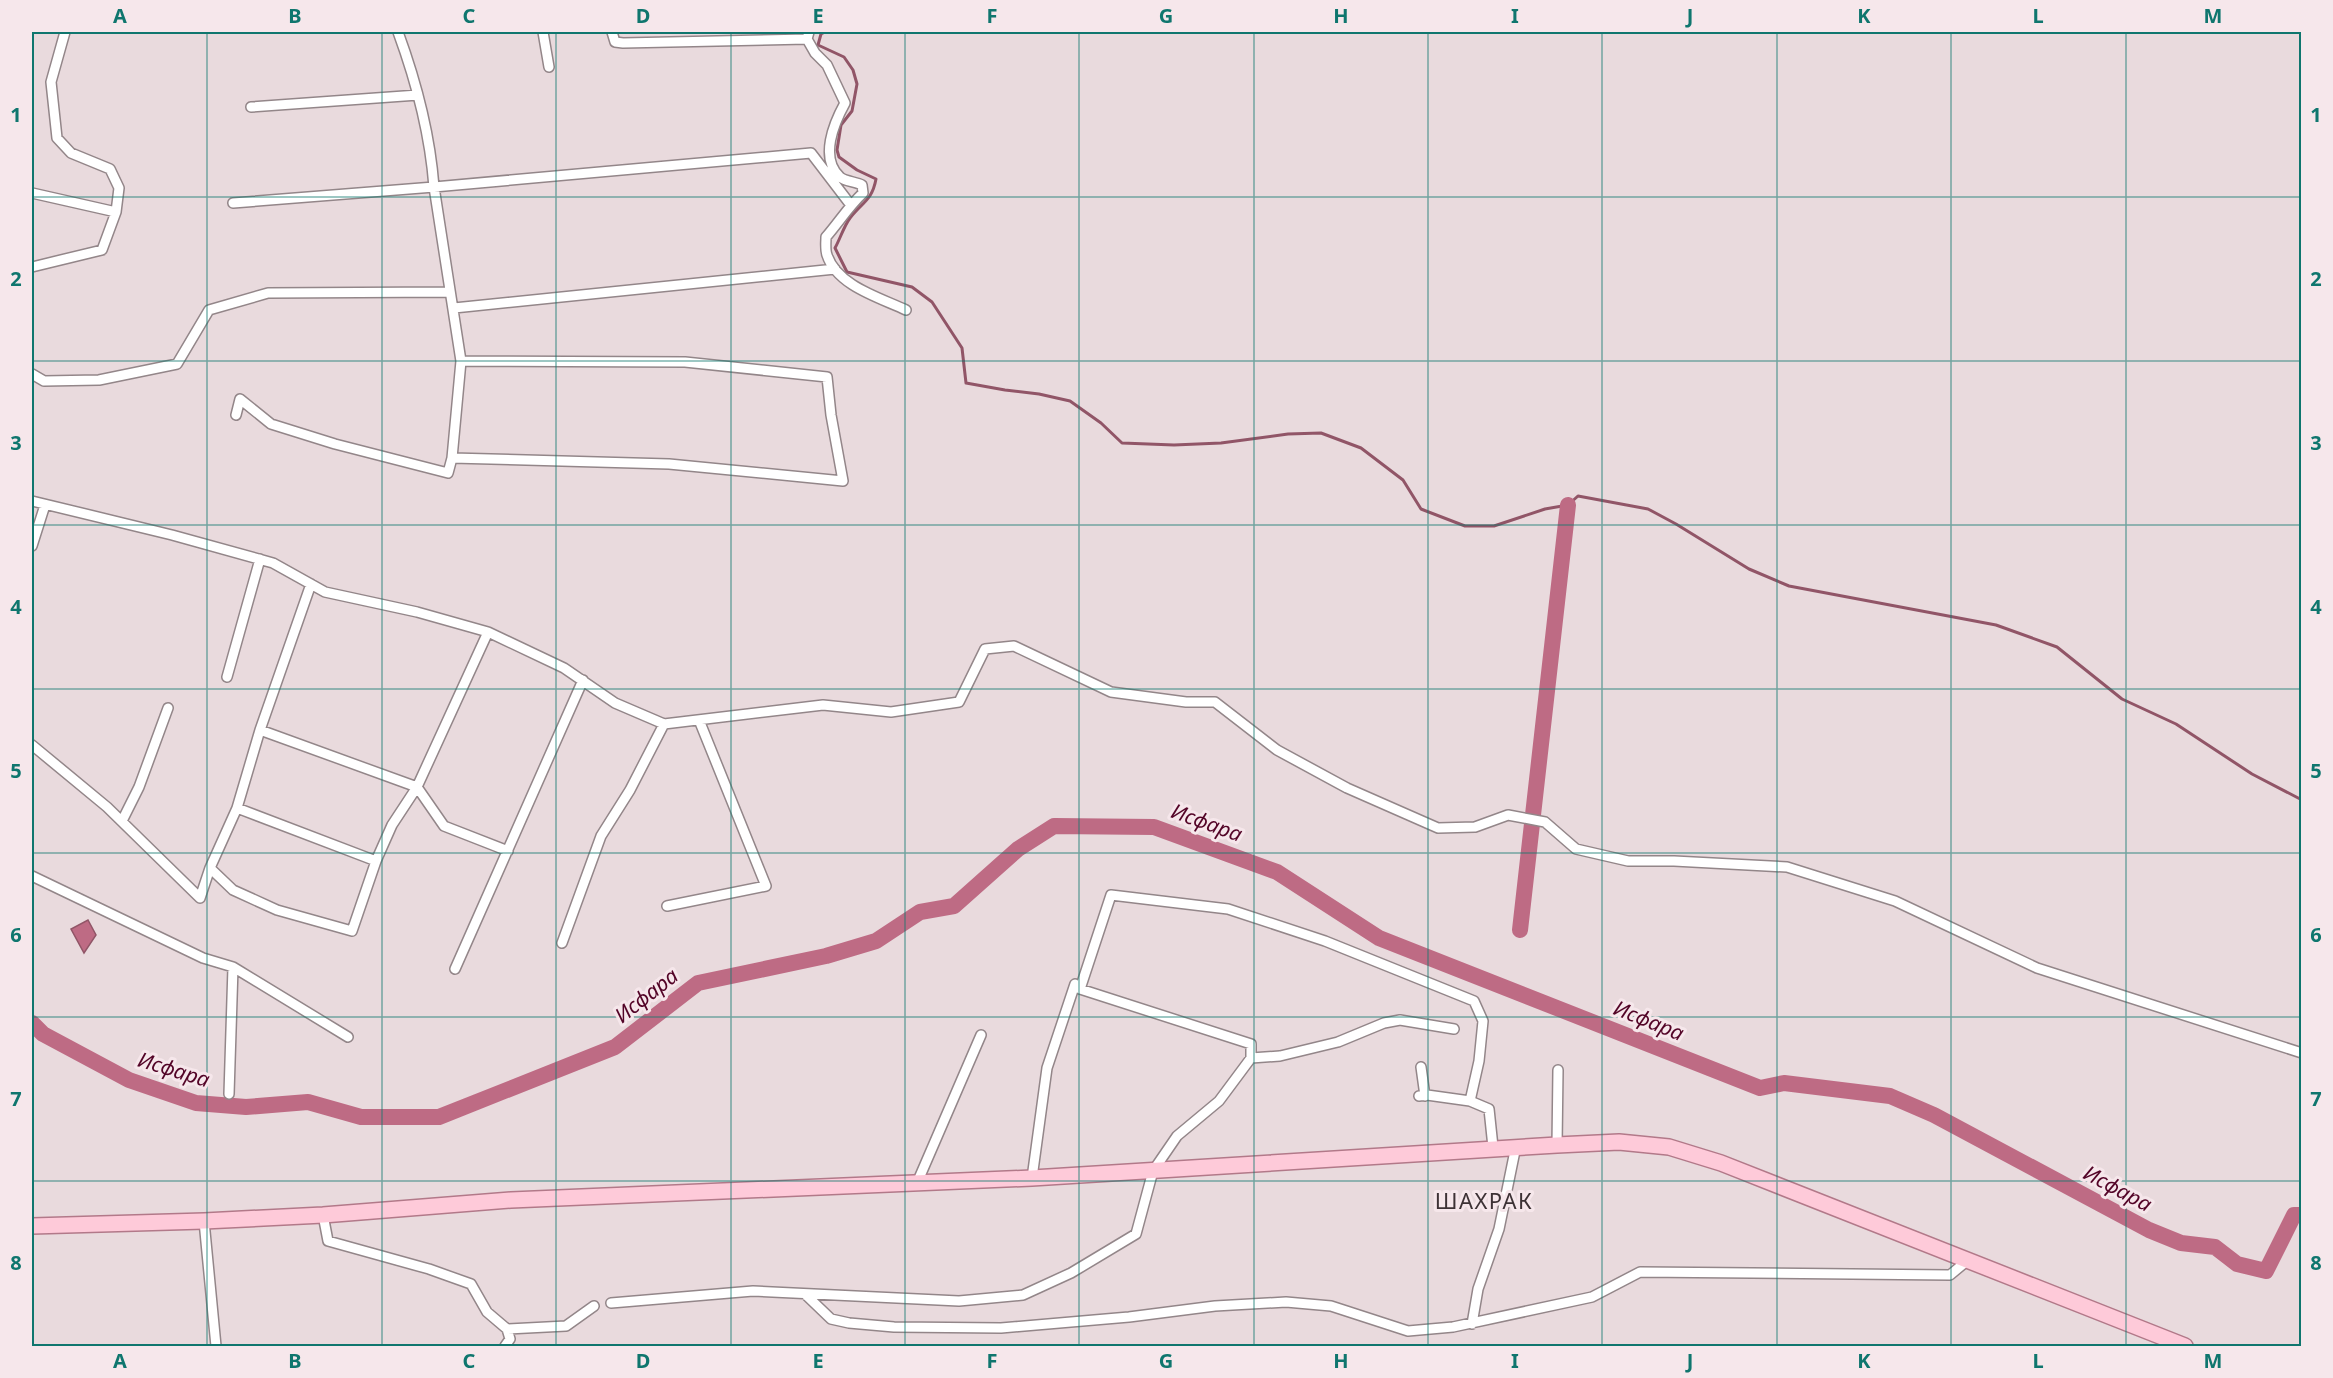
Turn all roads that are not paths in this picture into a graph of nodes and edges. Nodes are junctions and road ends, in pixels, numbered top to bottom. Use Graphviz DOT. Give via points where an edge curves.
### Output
graph roads {
  1 [pos="66,32"];
  2 [pos="398,32"];
  3 [pos="543,32"];
  4 [pos="612,32"];
  5 [pos="808,35"];
  6 [pos="549,68"];
  7 [pos="418,95"];
  8 [pos="251,107"];
  9 [pos="434,187"];
  10 [pos="32,193"];
  11 [pos="233,203"];
  12 [pos="850,204"];
  13 [pos="116,212"];
  14 [pos="32,267"];
  15 [pos="835,269"];
  16 [pos="450,292"];
  17 [pos="454,308"];
  18 [pos="906,310"];
  19 [pos="461,361"];
  20 [pos="32,374"];
  21 [pos="236,415"];
  22 [pos="452,458"];
  23 [pos="32,501"];
  24 [pos="45,505"];
  25 [pos="32,546"];
  26 [pos="261,559"];
  27 [pos="310,584"];
  28 [pos="488,633"];
  29 [pos="226,677"];
  30 [pos="583,680"];
  31 [pos="168,708"];
  32 [pos="699,720"];
  33 [pos="664,724"];
  34 [pos="260,730"];
  35 [pos="32,745"];
  36 [pos="417,787"];
  37 [pos="237,808"];
  38 [pos="122,821"];
  39 [pos="508,851"];
  40 [pos="376,861"];
  41 [pos="210,868"];
  42 [pos="32,876"];
  43 [pos="667,906"];
  44 [pos="562,943"];
  45 [pos="233,967"];
  46 [pos="455,969"];
  47 [pos="1080,989"];
  48 [pos="1454,1029"];
  49 [pos="981,1035"];
  50 [pos="348,1037"];
  51 [pos="2301,1053"];
  52 [pos="1251,1058"];
  53 [pos="1421,1067"];
  54 [pos="1558,1070"];
  55 [pos="229,1094"];
  56 [pos="1470,1101"];
  57 [pos="1557,1145"];
  58 [pos="1516,1146"];
  59 [pos="1493,1147"];
  60 [pos="1153,1172"];
  61 [pos="1032,1178"];
  62 [pos="917,1183"];
  63 [pos="323,1215"];
  64 [pos="204,1221"];
  65 [pos="32,1226"];
  66 [pos="1968,1260"];
  67 [pos="805,1294"];
  68 [pos="611,1303"];
  69 [pos="594,1306"];
  70 [pos="1472,1324"];
  71 [pos="507,1329"];
  72 [pos="216,1347"];
  73 [pos="505,1347"];
  74 [pos="2185,1347"];
  1 -- 13 [label="street" via="51,82 57,138 71,153 110,169 119,188"];
  2 -- 7 [label="street"];
  3 -- 6 [label="street"];
  4 -- 5 [label="street" via="615,42 623,43"];
  5 -- 12 [label="street" via="815,53 839,87 844,104 831,141 831,165 841,178 862,184 863,192"];
  7 -- 8 [label="street"];
  7 -- 9 [label="street"];
  9 -- 11 [label="street"];
  9 -- 12 [label="street" via="811,153"];
  9 -- 16 [label="street"];
  10 -- 13 [label="street"];
  12 -- 15 [label="street" via="826,237 827,255"];
  13 -- 14 [label="street" via="102,250"];
  15 -- 17 [label="street"];
  15 -- 18 [label="street" via="857,286"];
  16 -- 17 [label="street"];
  16 -- 20 [label="street" via="268,293 209,310 177,364 99,380 44,381"];
  17 -- 19 [label="street"];
  19 -- 22 [label="street"];
  19 -- 22 [label="street" via="685,362 827,377 843,482 669,464"];
  21 -- 22 [label="street" via="240,399 271,424 335,444 448,473"];
  23 -- 24 [label="street"];
  24 -- 25 [label="street"];
  24 -- 26 [label="street"];
  26 -- 27 [label="street"];
  26 -- 29 [label="street"];
  27 -- 28 [label="street" via="325,592 417,612"];
  27 -- 34 [label="street"];
  28 -- 30 [label="street"];
  28 -- 36 [label="street"];
  30 -- 33 [label="street" via="615,703"];
  30 -- 39 [label="street"];
  31 -- 38 [label="street"];
  32 -- 33 [label="street"];
  32 -- 43 [label="street" via="766,886"];
  32 -- 51 [label="street" via="823,705 891,712 959,702 985,649 1014,646 1111,692 1215,702 1277,750 1347,788 1438,828 1475,827 1508,815 1545,822 1576,849 1628,861 1787,867 1895,901 2037,968"];
  33 -- 44 [label="street" via="601,836"];
  34 -- 36 [label="street"];
  34 -- 37 [label="street"];
  35 -- 38 [label="street"];
  36 -- 39 [label="street" via="444,826"];
  36 -- 40 [label="street" via="392,825"];
  37 -- 40 [label="street"];
  37 -- 41 [label="street"];
  38 -- 41 [label="street" via="200,898"];
  39 -- 46 [label="street"];
  40 -- 41 [label="street" via="351,931 277,910 233,890"];
  42 -- 45 [label="street" via="203,958"];
  45 -- 50 [label="street"];
  45 -- 55 [label="street"];
  47 -- 52 [label="street" via="1251,1044"];
  47 -- 56 [label="street" via="1111,895 1228,909 1325,941 1474,1001 1483,1021"];
  47 -- 61 [label="street" via="1075,984 1047,1068"];
  48 -- 52 [label="street" via="1400,1020 1338,1042 1280,1056"];
  49 -- 62 [label="street"];
  52 -- 60 [label="street" via="1220,1101 1177,1136"];
  53 -- 56 [label="street" via="1422,1096"];
  54 -- 57 [label="street"];
  56 -- 59 [label="street" via="1489,1109"];
  57 -- 58 [label="main road"];
  57 -- 66 [label="main road" via="1618,1142 1669,1147 1721,1163"];
  58 -- 59 [label="main road"];
  58 -- 70 [label="street"];
  59 -- 60 [label="main road"];
  60 -- 61 [label="main road"];
  60 -- 67 [label="street" via="1136,1234 1071,1273 1023,1295 959,1300"];
  61 -- 62 [label="main road"];
  62 -- 63 [label="main road" via="511,1200"];
  63 -- 64 [label="main road"];
  63 -- 71 [label="street" via="328,1241 471,1284 487,1312"];
  64 -- 65 [label="main road"];
  64 -- 72 [label="street"];
  66 -- 70 [label="street" via="1950,1275 1640,1272 1592,1297"];
  66 -- 74 [label="main road"];
  67 -- 68 [label="street" via="753,1291"];
  67 -- 70 [label="street" via="831,1319 894,1327 1001,1328 1286,1302 1331,1306 1408,1331"];
  69 -- 71 [label="street" via="566,1326"];
  71 -- 73 [label="street" via="510,1339"];
}
